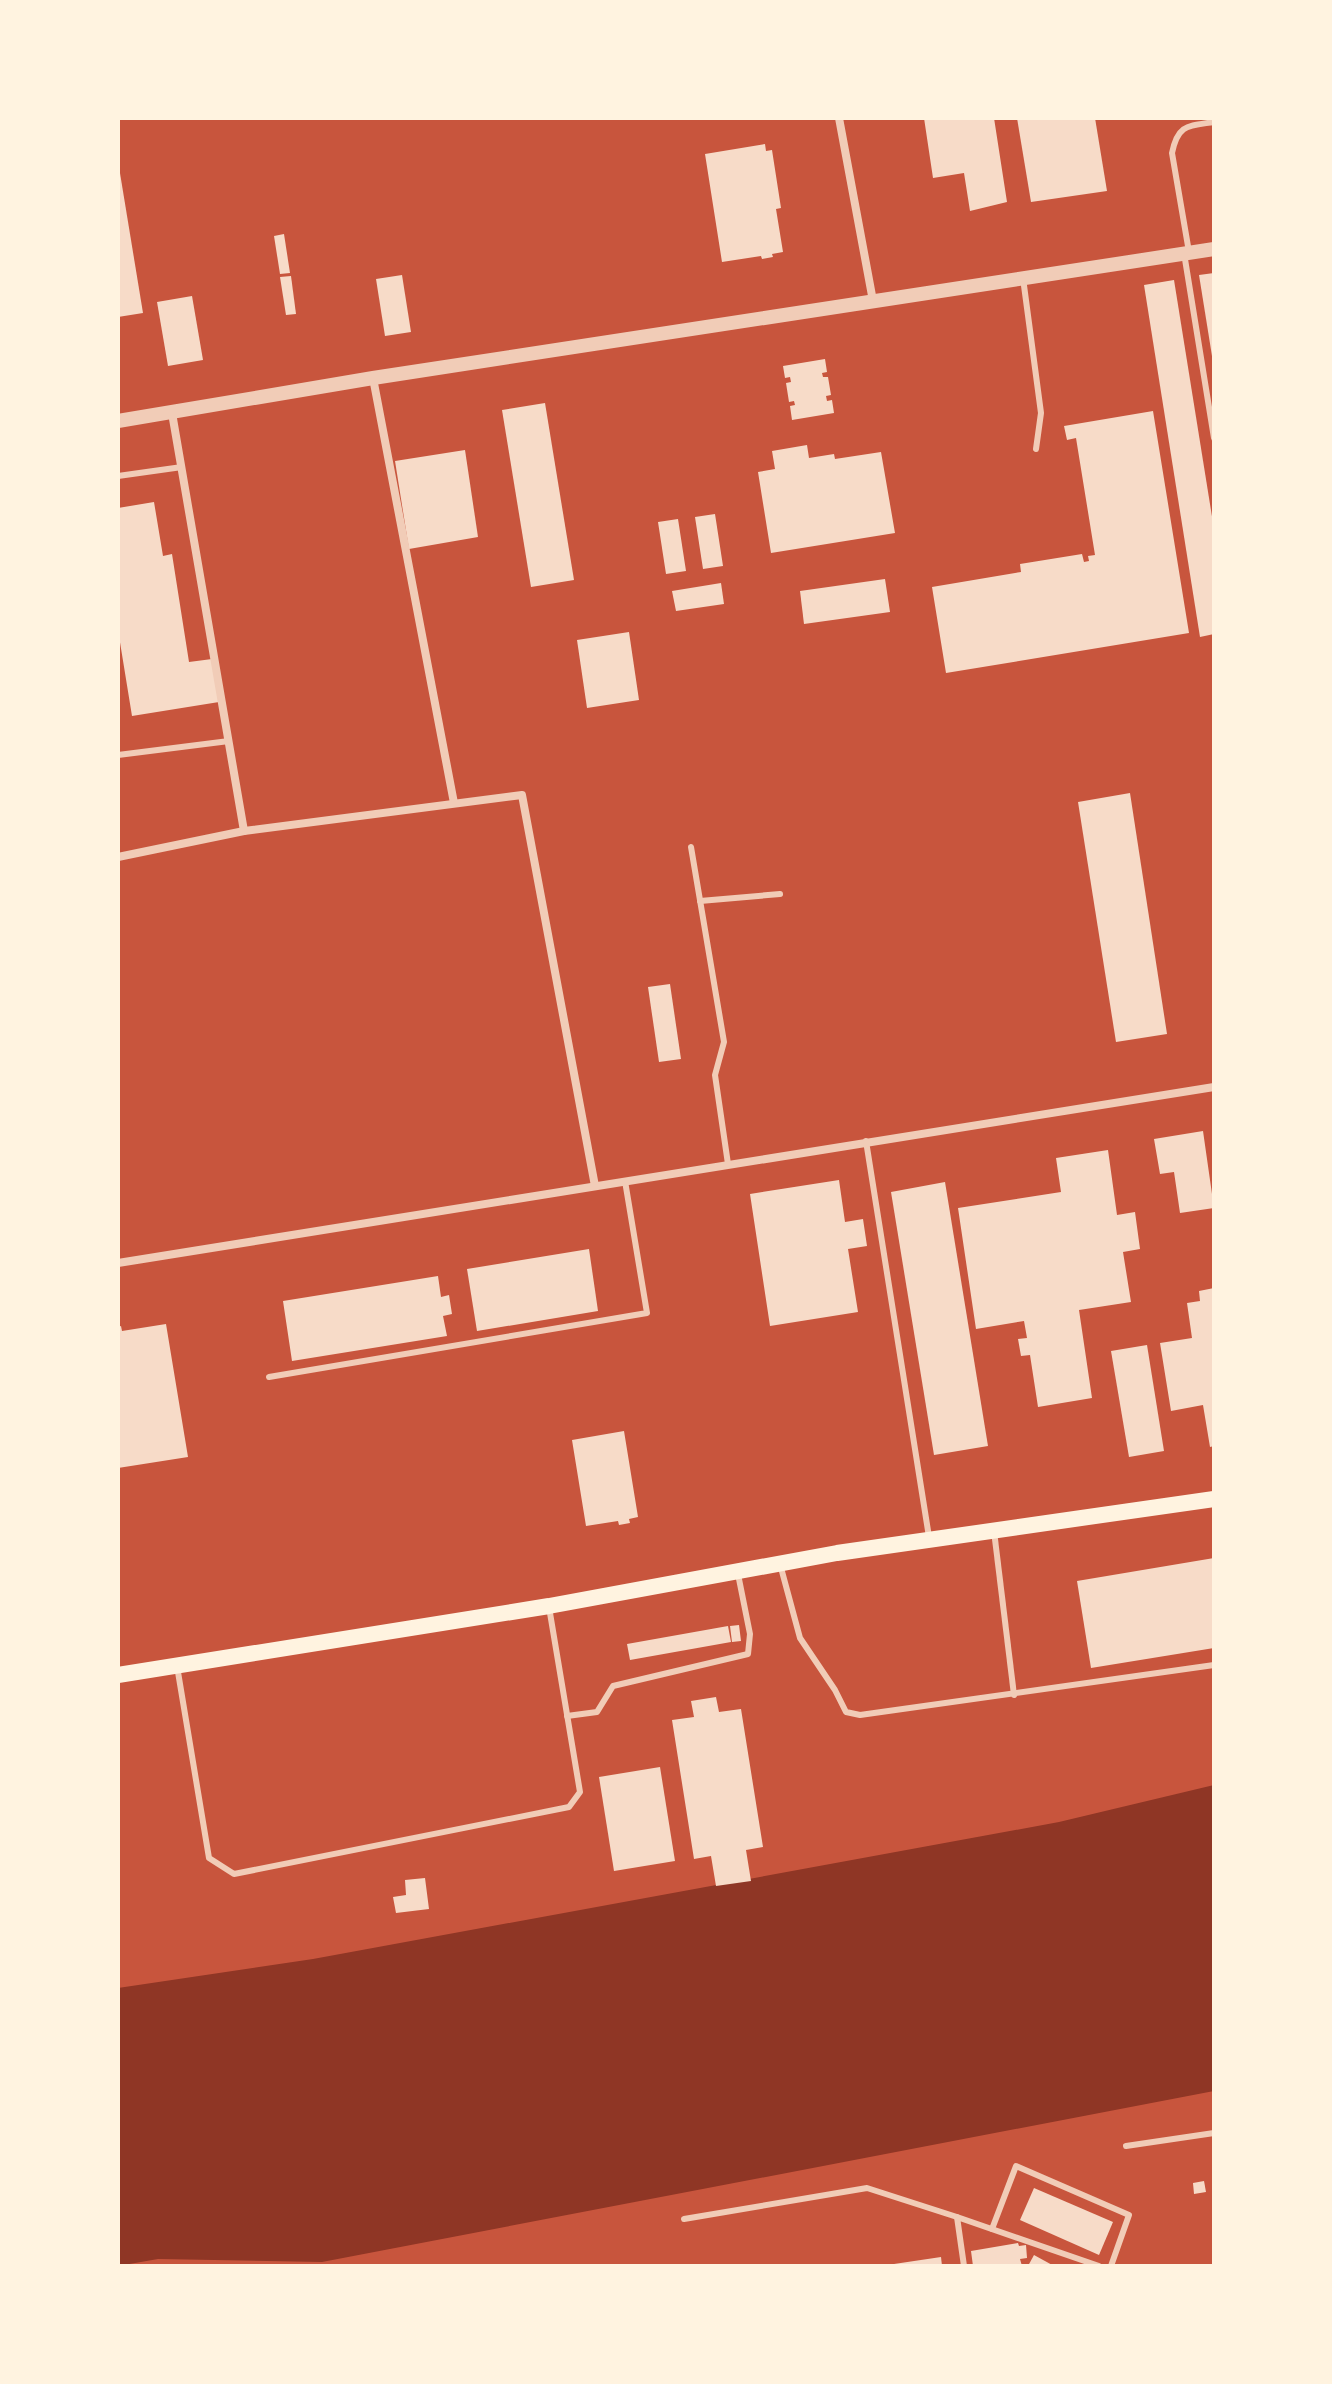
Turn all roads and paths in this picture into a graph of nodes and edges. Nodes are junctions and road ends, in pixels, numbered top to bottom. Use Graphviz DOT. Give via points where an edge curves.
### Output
graph roads {
  1 [pos="839,118"];
  2 [pos="1214,122"];
  3 [pos="1214,249"];
  4 [pos="1187,253"];
  5 [pos="1023,278"];
  6 [pos="873,301"];
  7 [pos="373,378"];
  8 [pos="172,413"];
  9 [pos="118,421"];
  10 [pos="1214,438"];
  11 [pos="1036,449"];
  12 [pos="182,467"];
  13 [pos="118,476"];
  14 [pos="229,741"];
  15 [pos="118,755"];
  16 [pos="454,803"];
  17 [pos="244,831"];
  18 [pos="691,847"];
  19 [pos="118,857"];
  20 [pos="780,894"];
  21 [pos="700,901"];
  22 [pos="1214,1087"];
  23 [pos="866,1141"];
  24 [pos="728,1164"];
  25 [pos="625,1181"];
  26 [pos="595,1186"];
  27 [pos="118,1263"];
  28 [pos="269,1377"];
  29 [pos="1214,1499"];
  30 [pos="994,1531"];
  31 [pos="930,1540"];
  32 [pos="780,1564"];
  33 [pos="738,1572"];
  34 [pos="549,1606"];
  35 [pos="1214,1665"];
  36 [pos="177,1666"];
  37 [pos="118,1675"];
  38 [pos="1014,1695"];
  39 [pos="567,1716"];
  40 [pos="1214,2133"];
  41 [pos="1126,2146"];
  42 [pos="957,2217"];
  43 [pos="684,2219"];
  44 [pos="992,2229"];
  45 [pos="964,2266"];
  46 [pos="1099,2266"];
  47 [pos="1111,2266"];
  1 -- 6 [label="street"];
  2 -- 4 [label="lane" via="1185,127 1175,138 1172,153"];
  3 -- 4 [label="street"];
  4 -- 5 [label="street"];
  4 -- 10 [label="lane"];
  5 -- 6 [label="street"];
  5 -- 11 [label="lane" via="1041,413"];
  6 -- 7 [label="street"];
  7 -- 8 [label="street"];
  7 -- 16 [label="street"];
  8 -- 9 [label="street"];
  8 -- 12 [label="street"];
  12 -- 13 [label="lane"];
  12 -- 14 [label="street"];
  14 -- 15 [label="lane"];
  14 -- 17 [label="street"];
  16 -- 17 [label="street"];
  16 -- 26 [label="street" via="522,795"];
  17 -- 19 [label="street"];
  18 -- 21 [label="lane"];
  20 -- 21 [label="lane"];
  21 -- 24 [label="lane" via="724,1042 715,1075"];
  22 -- 23 [label="street"];
  23 -- 24 [label="street"];
  23 -- 31 [label="lane"];
  24 -- 25 [label="street"];
  25 -- 26 [label="street"];
  25 -- 28 [label="lane" via="647,1313"];
  26 -- 27 [label="street"];
  29 -- 30 [label="main road"];
  30 -- 31 [label="main road"];
  30 -- 38 [label="lane"];
  31 -- 32 [label="main road"];
  32 -- 33 [label="main road"];
  32 -- 38 [label="lane" via="800,1638 846,1712 860,1715"];
  33 -- 34 [label="main road"];
  33 -- 39 [label="lane" via="750,1634 748,1654 613,1686 597,1712"];
  34 -- 36 [label="main road"];
  34 -- 39 [label="lane"];
  35 -- 38 [label="lane"];
  36 -- 37 [label="main road"];
  36 -- 39 [label="lane" via="209,1858 234,1874 569,1807 580,1792"];
  40 -- 41 [label="lane"];
  42 -- 43 [label="lane" via="867,2188"];
  42 -- 44 [label="lane"];
  42 -- 45 [label="lane"];
  44 -- 46 [label="lane"];
  44 -- 47 [label="lane" via="1016,2166 1129,2215"];
}
